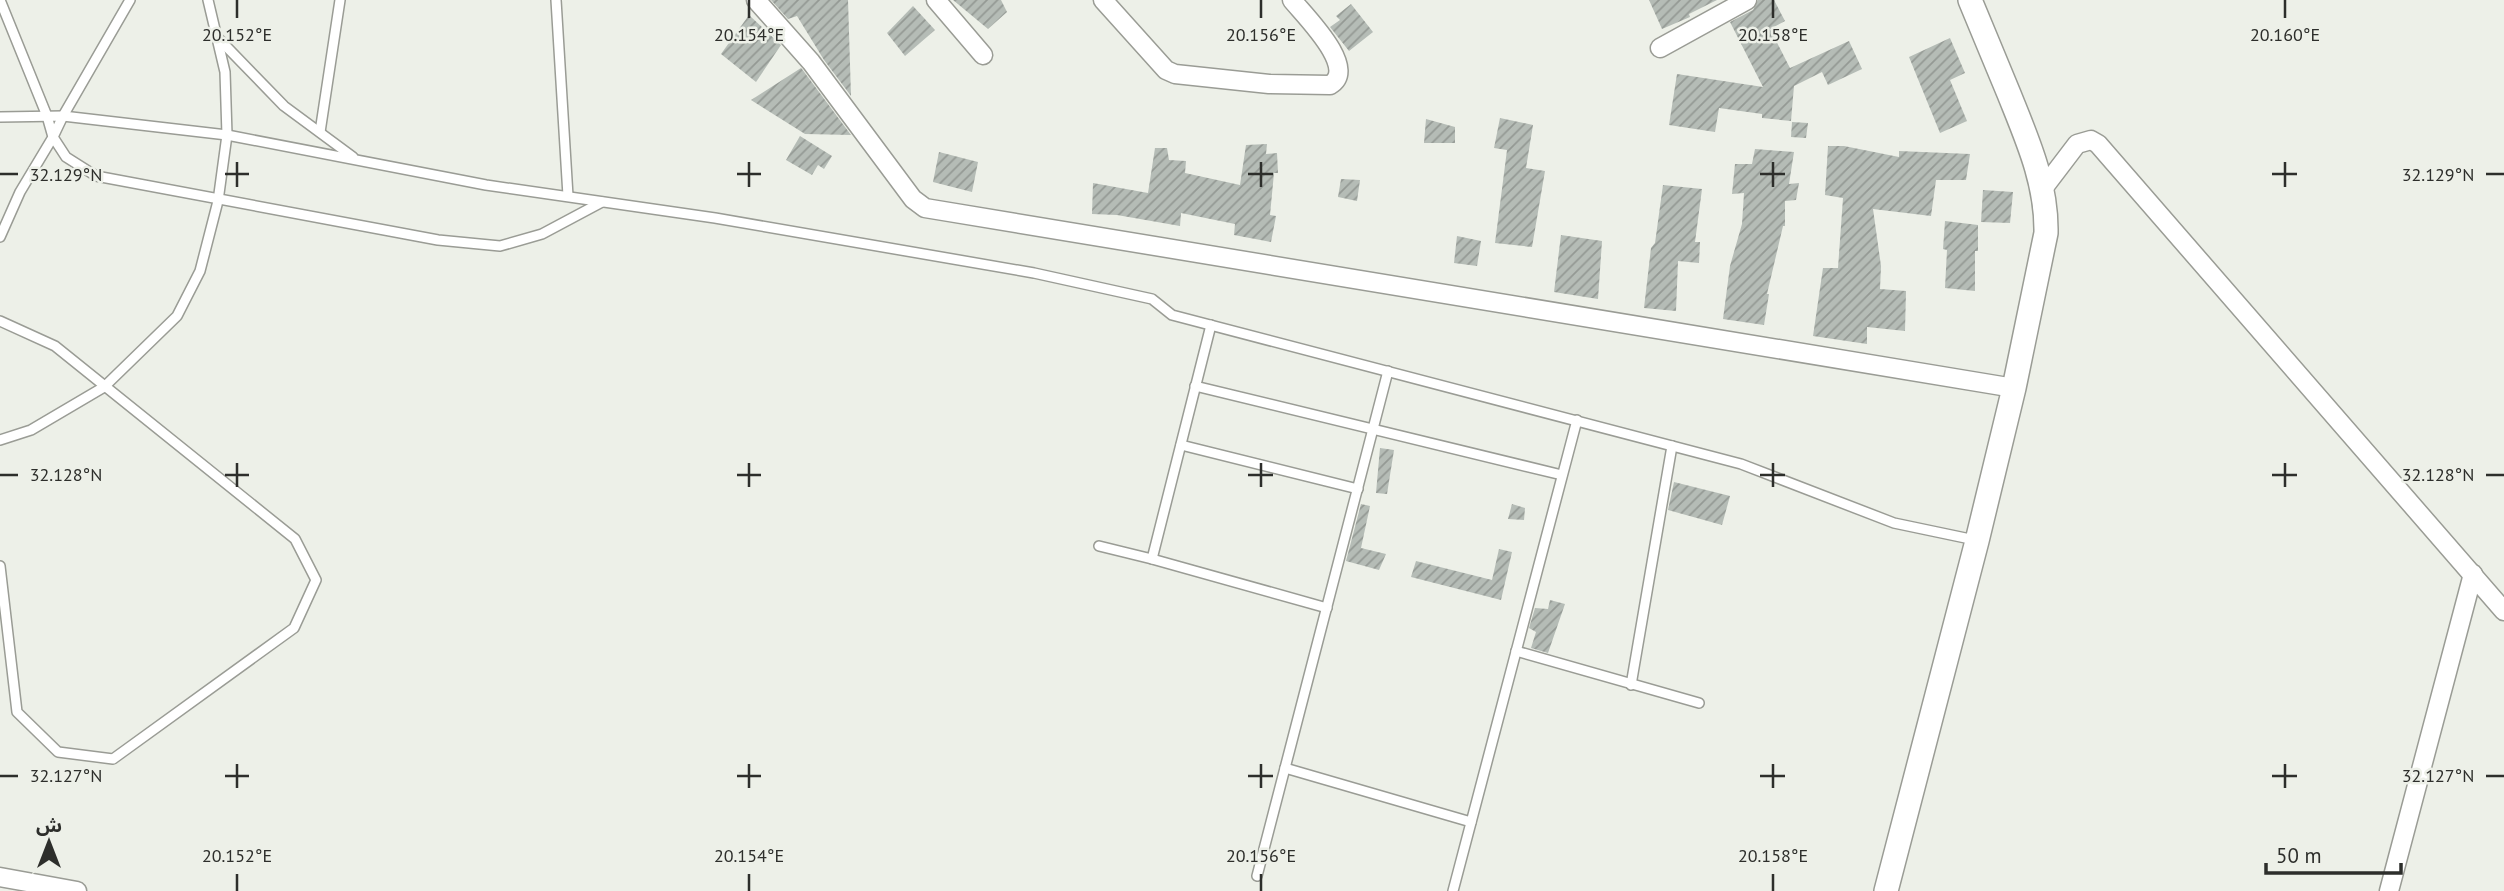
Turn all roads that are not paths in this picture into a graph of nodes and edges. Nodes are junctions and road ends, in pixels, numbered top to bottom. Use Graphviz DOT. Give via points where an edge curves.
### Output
graph roads {
  1 [pos="0,0"];
  2 [pos="130,0"];
  3 [pos="208,0"];
  4 [pos="340,0"];
  5 [pos="556,0"];
  6 [pos="755,0"];
  7 [pos="936,0"];
  8 [pos="1103,0"];
  9 [pos="1292,0"];
  10 [pos="1747,0"];
  11 [pos="1970,0"];
  12 [pos="217,37"];
  13 [pos="1660,48"];
  14 [pos="982,55"];
  15 [pos="47,116"];
  16 [pos="63,116"];
  17 [pos="0,117"];
  18 [pos="320,132"];
  19 [pos="227,135"];
  20 [pos="53,137"];
  21 [pos="357,160"];
  22 [pos="2042,190"];
  23 [pos="568,196"];
  24 [pos="219,201"];
  25 [pos="602,202"];
  26 [pos="0,237"];
  27 [pos="0,321"];
  28 [pos="1211,325"];
  29 [pos="1388,372"];
  30 [pos="1195,386"];
  31 [pos="104,387"];
  32 [pos="2014,388"];
  33 [pos="1577,421"];
  34 [pos="1373,430"];
  35 [pos="0,440"];
  36 [pos="1181,445"];
  37 [pos="1672,446"];
  38 [pos="1563,475"];
  39 [pos="1358,489"];
  40 [pos="1977,541"];
  41 [pos="1099,546"];
  42 [pos="1152,559"];
  43 [pos="0,566"];
  44 [pos="2473,575"];
  45 [pos="1327,608"];
  46 [pos="2504,611"];
  47 [pos="1516,651"];
  48 [pos="1631,685"];
  49 [pos="1699,703"];
  50 [pos="1285,768"];
  51 [pos="1471,822"];
  52 [pos="1257,876"];
  53 [pos="0,877"];
  54 [pos="77,891"];
  55 [pos="1453,891"];
  56 [pos="1885,891"];
  57 [pos="2389,891"];
  1 -- 15 [label="lane"];
  2 -- 16 [label="lane"];
  3 -- 12 [label="lane"];
  4 -- 18 [label="lane"];
  5 -- 23 [label="lane"];
  6 -- 32 [label="street" via="811,62 913,200 925,208"];
  7 -- 14 [label="street"];
  8 -- 9 [label="street" via="1166,70 1175,74 1330,85 1339,76 1337,57"];
  10 -- 13 [label="street"];
  11 -- 22 [label="street" via="2031,147"];
  12 -- 18 [label="lane" via="284,106"];
  12 -- 19 [label="lane" via="225,72"];
  15 -- 16 [label="lane"];
  15 -- 17 [label="lane"];
  15 -- 20 [label="lane"];
  16 -- 19 [label="lane"];
  16 -- 20 [label="lane"];
  18 -- 21 [label="lane"];
  19 -- 21 [label="lane"];
  19 -- 24 [label="lane"];
  20 -- 24 [label="lane" via="66,157 96,176"];
  20 -- 26 [label="lane"];
  21 -- 23 [label="lane"];
  22 -- 32 [label="street" via="2046,233"];
  22 -- 44 [label="street" via="2077,144 2098,144"];
  23 -- 25 [label="lane"];
  24 -- 25 [label="lane" via="438,240 500,246 542,234"];
  24 -- 31 [label="lane" via="200,271 177,316"];
  25 -- 28 [label="lane" via="1034,273 1152,299 1172,315"];
  27 -- 31 [label="lane" via="55,346"];
  28 -- 29 [label="lane"];
  28 -- 30 [label="lane"];
  29 -- 33 [label="lane"];
  29 -- 34 [label="lane"];
  30 -- 34 [label="lane"];
  30 -- 36 [label="lane"];
  31 -- 35 [label="lane" via="31,430"];
  31 -- 43 [label="lane" via="295,539 316,580 294,628 113,759 58,752 17,712"];
  32 -- 40 [label="street"];
  33 -- 37 [label="lane"];
  33 -- 38 [label="lane"];
  34 -- 38 [label="lane"];
  34 -- 39 [label="lane"];
  36 -- 39 [label="lane"];
  36 -- 42 [label="lane"];
  37 -- 40 [label="lane" via="1741,464 1894,523"];
  37 -- 48 [label="lane"];
  38 -- 47 [label="lane"];
  39 -- 45 [label="lane"];
  40 -- 56 [label="street"];
  41 -- 42 [label="lane"];
  42 -- 45 [label="lane"];
  44 -- 46 [label="street"];
  44 -- 57 [label="street"];
  45 -- 50 [label="lane"];
  47 -- 48 [label="lane"];
  47 -- 51 [label="lane"];
  48 -- 49 [label="lane"];
  50 -- 51 [label="lane"];
  50 -- 52 [label="lane"];
  51 -- 55 [label="lane"];
  53 -- 54 [label="street"];
}
